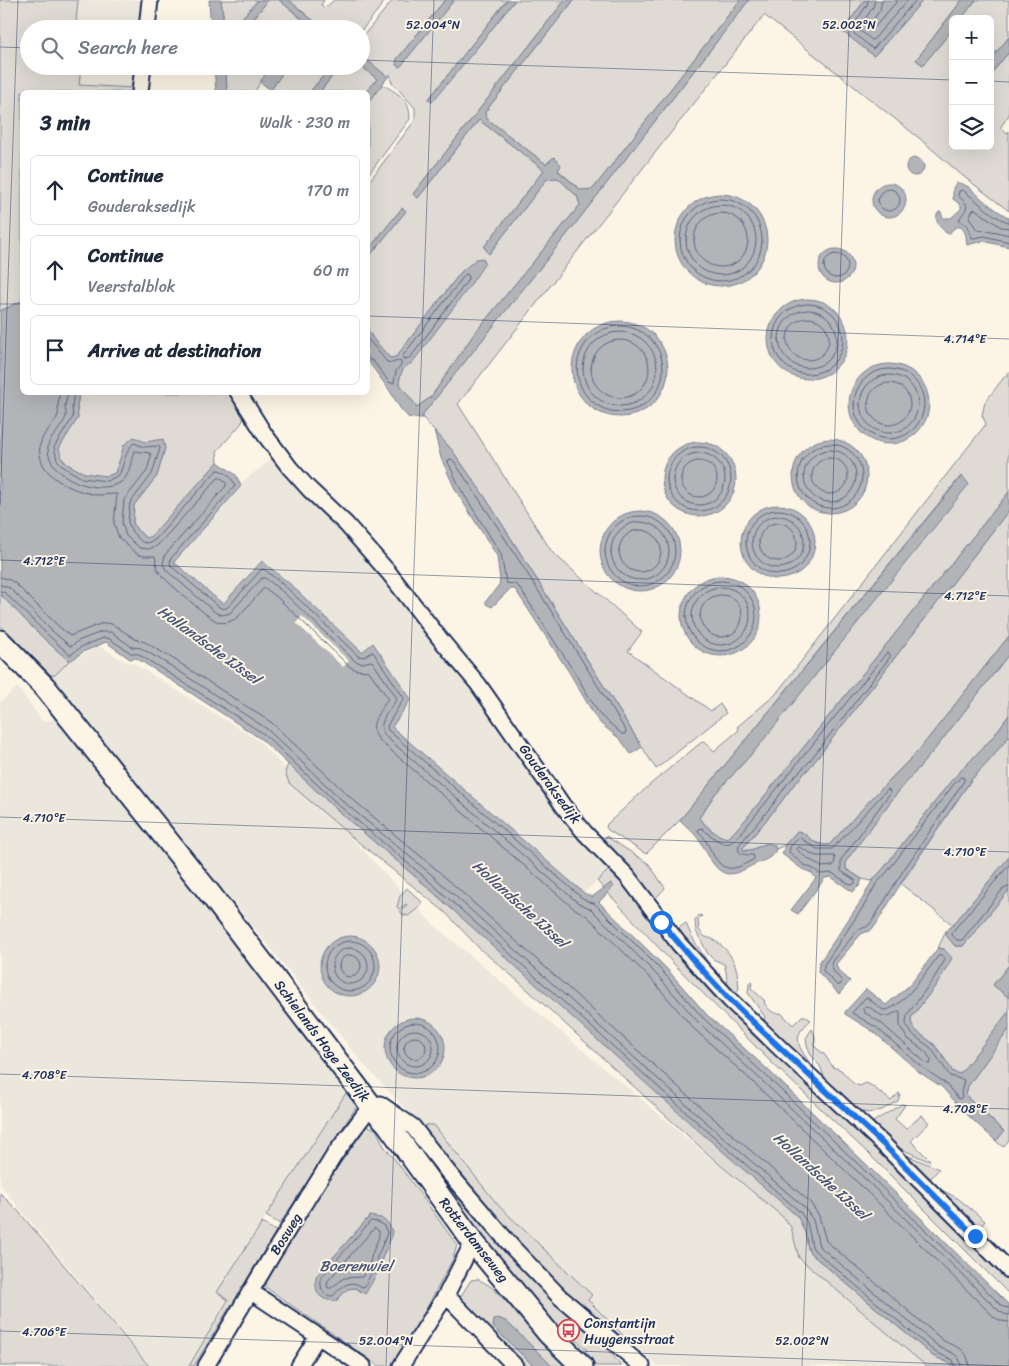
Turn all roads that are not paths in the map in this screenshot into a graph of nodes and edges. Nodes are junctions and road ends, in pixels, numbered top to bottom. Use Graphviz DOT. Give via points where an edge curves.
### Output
graph roads {
  1 [pos="150,0"];
  2 [pos="148,20"];
  3 [pos="142,75"];
  4 [pos="140,90"];
  5 [pos="240,395"];
  6 [pos="0,641"];
  7 [pos="373,1108"];
  8 [pos="473,1242"];
  9 [pos="1009,1270"];
  10 [pos="250,1291"];
  11 [pos="446,1295"];
  12 [pos="318,1336"];
  13 [pos="206,1366"];
  14 [pos="299,1366"];
  15 [pos="363,1366"];
  16 [pos="401,1366"];
  17 [pos="515,1366"];
  18 [pos="582,1366"];
  19 [pos="642,1366"];
  1 -- 2 [label="street"];
  3 -- 4 [label="street"];
  5 -- 9 [label="street, Gouderaksedijk" via="290,468 389,573 478,684 564,807 627,876 679,944 730,1000 890,1151"];
  6 -- 7 [label="main road, Schielands Hoge Zeedijk" via="45,687 211,895"];
  7 -- 8 [label="main road, Rotterdamseweg"];
  7 -- 10 [label="street, Bosweg" via="335,1154"];
  7 -- 19 [label="street, Schielands Hoge Zeedijk" via="380,1104 413,1127 513,1248 560,1297"];
  8 -- 11 [label="street"];
  8 -- 18 [label="main road, Rotterdamseweg" via="549,1334"];
  10 -- 12 [label="street"];
  10 -- 13 [label="street, Bosweg"];
  11 -- 16 [label="street"];
  11 -- 17 [label="street"];
  12 -- 14 [label="street"];
  12 -- 15 [label="street"];
}
